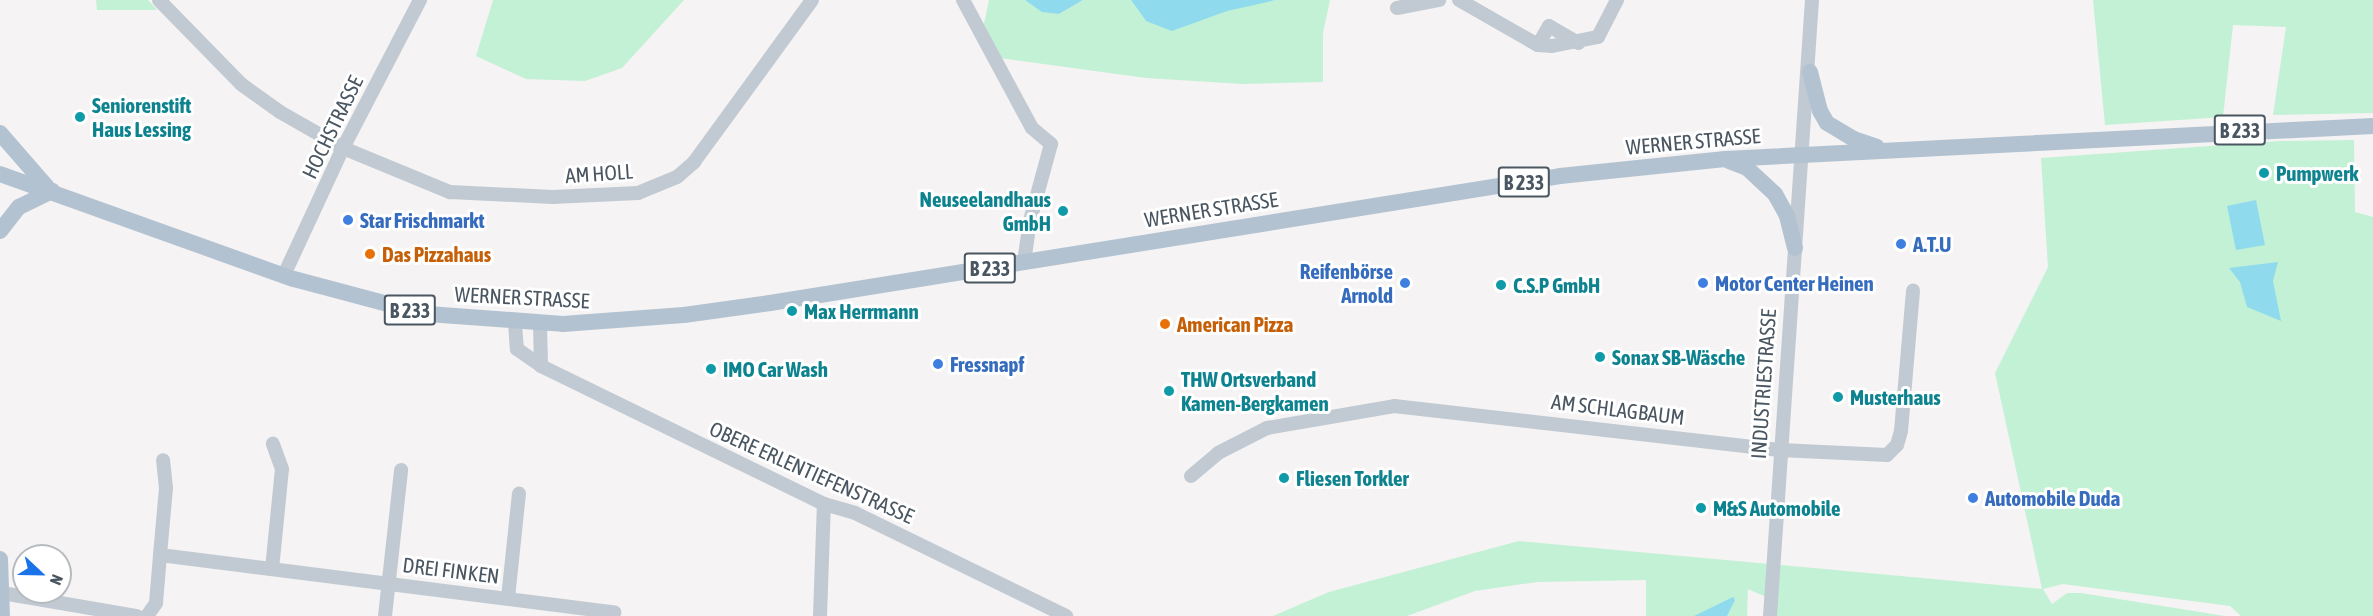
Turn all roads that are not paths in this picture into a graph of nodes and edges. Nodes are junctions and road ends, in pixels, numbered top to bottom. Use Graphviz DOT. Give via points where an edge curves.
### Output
graph roads {
  1 [pos="159,0"];
  2 [pos="420,0"];
  3 [pos="812,0"];
  4 [pos="963,0"];
  5 [pos="1439,0"];
  6 [pos="1459,0"];
  7 [pos="1617,0"];
  8 [pos="1812,0"];
  9 [pos="1397,8"];
  10 [pos="1810,72"];
  11 [pos="2373,126"];
  12 [pos="0,133"];
  13 [pos="343,148"];
  14 [pos="1890,151"];
  15 [pos="1803,155"];
  16 [pos="1725,159"];
  17 [pos="0,174"];
  18 [pos="52,191"];
  19 [pos="0,231"];
  20 [pos="1795,248"];
  21 [pos="1024,262"];
  22 [pos="284,275"];
  23 [pos="1913,291"];
  24 [pos="515,323"];
  25 [pos="540,324"];
  26 [pos="541,366"];
  27 [pos="273,444"];
  28 [pos="1780,450"];
  29 [pos="163,460"];
  30 [pos="401,470"];
  31 [pos="1191,476"];
  32 [pos="519,494"];
  33 [pos="824,504"];
  34 [pos="160,555"];
  35 [pos="0,559"];
  36 [pos="272,569"];
  37 [pos="389,584"];
  38 [pos="2,593"];
  39 [pos="508,598"];
  40 [pos="614,612"];
  41 [pos="2,616"];
  42 [pos="137,616"];
  43 [pos="147,616"];
  44 [pos="386,616"];
  45 [pos="820,616"];
  46 [pos="1066,616"];
  47 [pos="1770,616"];
  1 -- 13 [label="street, AM HOLL" via="241,84 289,118"];
  2 -- 13 [label="street, HOCHSTRASSE"];
  3 -- 13 [label="street, AM HOLL" via="694,162 677,177 638,193 542,197 450,192"];
  4 -- 21 [label="street" via="1032,128 1051,144 1030,221"];
  5 -- 9 [label="street"];
  6 -- 7 [label="street" via="1538,45 1578,43 1598,37"];
  8 -- 10 [label="street, INDUSTRIESTRASSE"];
  10 -- 14 [label="main road" via="1827,123 1854,140"];
  10 -- 15 [label="street, INDUSTRIESTRASSE"];
  11 -- 14 [label="main road, WERNER STRASSE / B 233" via="2333,125"];
  12 -- 18 [label="main road"];
  13 -- 22 [label="street, HOCHSTRASSE"];
  14 -- 15 [label="main road, WERNER STRASSE / B 233"];
  15 -- 16 [label="main road, WERNER STRASSE / B 233"];
  15 -- 20 [label="street, INDUSTRIESTRASSE"];
  16 -- 20 [label="main road" via="1747,168 1775,194 1787,216"];
  16 -- 21 [label="main road, WERNER STRASSE / B 233" via="1560,176"];
  17 -- 18 [label="main road, WERNER STRASSE / B 233"];
  18 -- 19 [label="main road" via="19,207"];
  18 -- 22 [label="main road, WERNER STRASSE / B 233"];
  20 -- 28 [label="street, INDUSTRIESTRASSE"];
  21 -- 25 [label="main road, WERNER STRASSE / B 233" via="684,315"];
  22 -- 24 [label="main road, WERNER STRASSE / B 233" via="428,314"];
  23 -- 28 [label="street, AM SCHLAGBAUM" via="1898,445 1878,458"];
  24 -- 25 [label="main road, WERNER STRASSE / B 233"];
  24 -- 26 [label="street, OBERE ERLENTIEFENSTRASSE" via="517,349"];
  25 -- 26 [label="street"];
  26 -- 33 [label="street, OBERE ERLENTIEFENSTRASSE"];
  27 -- 36 [label="street" via="282,469"];
  28 -- 31 [label="street, AM SCHLAGBAUM" via="1394,406 1267,428 1218,453"];
  28 -- 47 [label="street, INDUSTRIESTRASSE"];
  29 -- 34 [label="street" via="166,488"];
  30 -- 37 [label="street, DREI FINKEN"];
  32 -- 39 [label="street, DREI FINKEN"];
  33 -- 45 [label="street"];
  33 -- 46 [label="street, OBERE ERLENTIEFENSTRASSE" via="855,513"];
  34 -- 36 [label="street, DREI FINKEN"];
  34 -- 43 [label="street" via="156,603"];
  35 -- 38 [label="main road"];
  36 -- 37 [label="street, DREI FINKEN"];
  37 -- 39 [label="street, DREI FINKEN"];
  37 -- 44 [label="street, DREI FINKEN"];
  38 -- 41 [label="main road"];
  38 -- 42 [label="street"];
  39 -- 40 [label="street, DREI FINKEN"];
}
